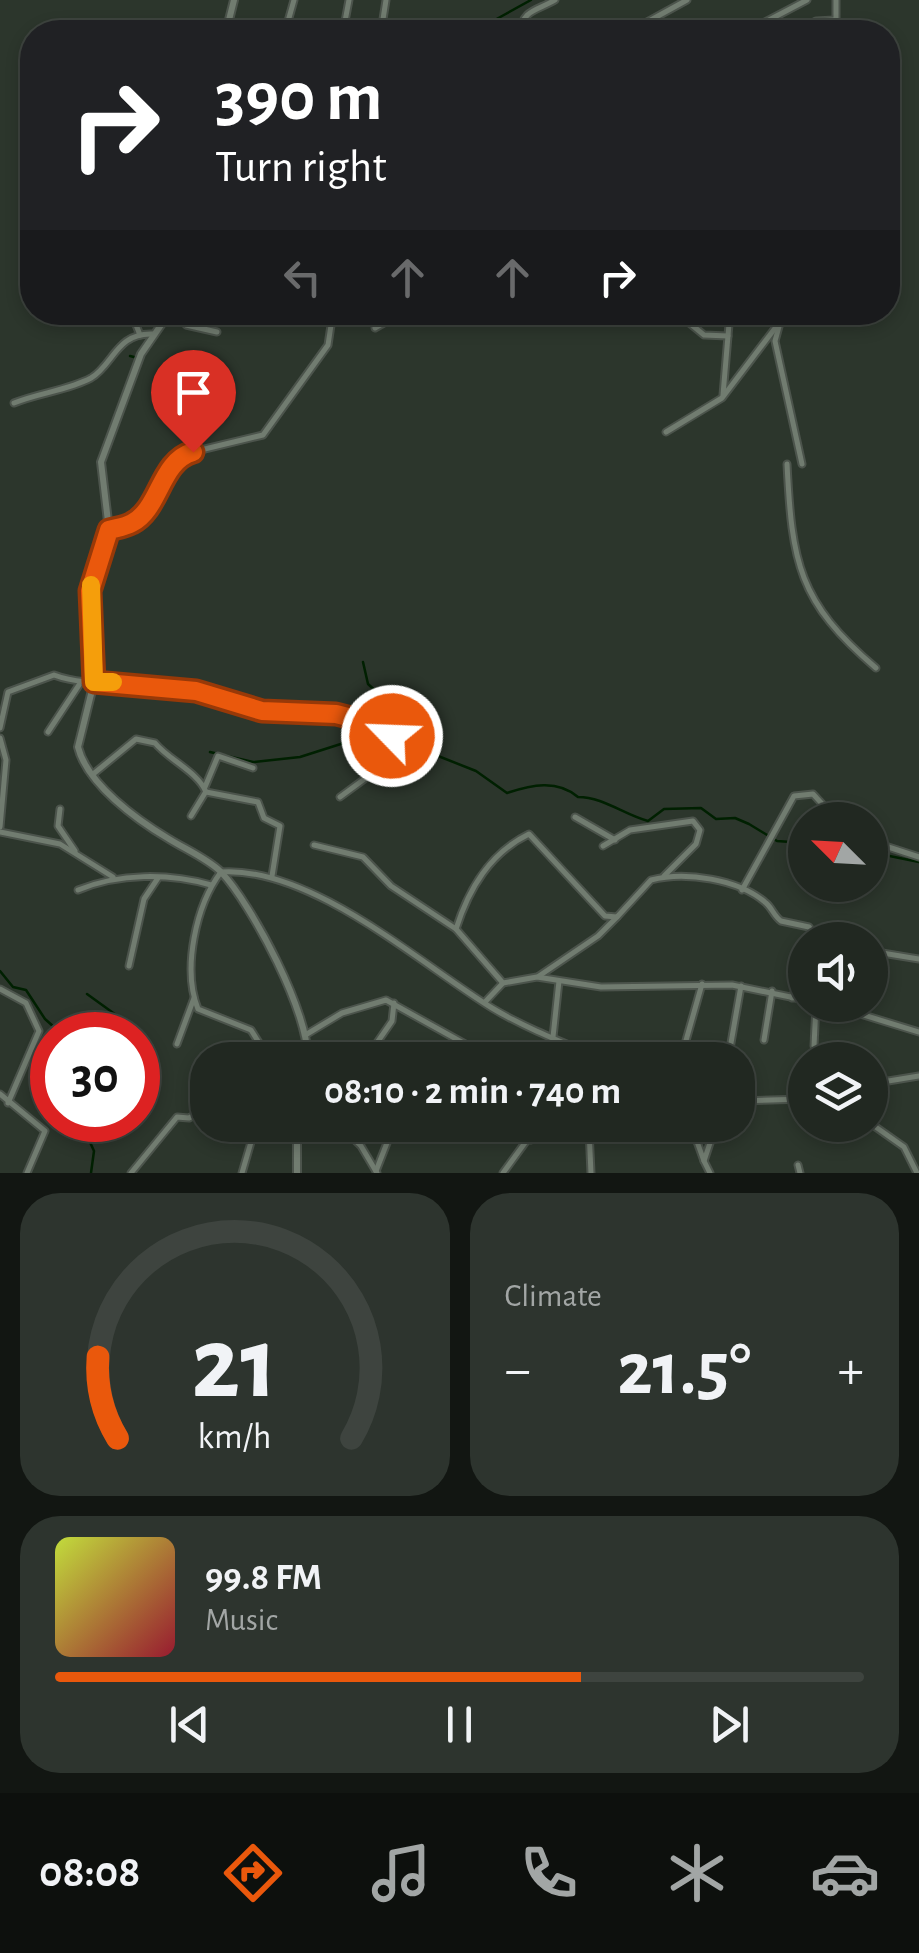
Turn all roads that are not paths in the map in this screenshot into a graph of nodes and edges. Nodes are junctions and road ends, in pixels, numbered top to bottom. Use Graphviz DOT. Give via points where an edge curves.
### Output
graph roads {
  1 [pos="555,0"];
  2 [pos="687,0"];
  3 [pos="807,0"];
  4 [pos="836,0"];
  5 [pos="778,3"];
  6 [pos="776,14"];
  7 [pos="521,20"];
  8 [pos="655,20"];
  9 [pos="766,20"];
  10 [pos="834,20"];
  11 [pos="136,325"];
  12 [pos="161,325"];
  13 [pos="186,325"];
  14 [pos="331,325"];
  15 [pos="380,325"];
  16 [pos="692,325"];
  17 [pos="729,325"];
  18 [pos="777,325"];
  19 [pos="779,325"];
  20 [pos="375,328"];
  21 [pos="217,332"];
  22 [pos="154,334"];
  23 [pos="140,335"];
  24 [pos="728,336"];
  25 [pos="722,398"];
  26 [pos="14,403"];
  27 [pos="666,432"];
  28 [pos="787,464"];
  29 [pos="802,464"];
  30 [pos="109,530"];
  31 [pos="876,668"];
  32 [pos="94,682"];
  33 [pos="80,685"];
  34 [pos="8,692"];
  35 [pos="0,698"];
  36 [pos="0,728"];
  37 [pos="48,732"];
  38 [pos="0,738"];
  39 [pos="254,768"];
  40 [pos="92,775"];
  41 [pos="205,789"];
  42 [pos="340,797"];
  43 [pos="788,802"];
  44 [pos="823,802"];
  45 [pos="788,803"];
  46 [pos="60,809"];
  47 [pos="192,816"];
  48 [pos="575,817"];
  49 [pos="0,829"];
  50 [pos="614,840"];
  51 [pos="314,845"];
  52 [pos="603,846"];
  53 [pos="888,847"];
  54 [pos="919,856"];
  55 [pos="84,860"];
  56 [pos="221,872"];
  57 [pos="272,876"];
  58 [pos="664,876"];
  59 [pos="116,878"];
  60 [pos="158,878"];
  61 [pos="211,885"];
  62 [pos="78,890"];
  63 [pos="742,890"];
  64 [pos="616,917"];
  65 [pos="788,922"];
  66 [pos="456,929"];
  67 [pos="888,954"];
  68 [pos="919,958"];
  69 [pos="129,966"];
  70 [pos="537,977"];
  71 [pos="559,980"];
  72 [pos="502,982"];
  73 [pos="702,984"];
  74 [pos="741,986"];
  75 [pos="0,989"];
  76 [pos="772,991"];
  77 [pos="788,997"];
  78 [pos="194,998"];
  79 [pos="394,1003"];
  80 [pos="484,1003"];
  81 [pos="886,1022"];
  82 [pos="919,1032"];
  83 [pos="306,1034"];
  84 [pos="553,1037"];
  85 [pos="764,1040"];
  86 [pos="259,1042"];
  87 [pos="307,1042"];
  88 [pos="377,1042"];
  89 [pos="462,1042"];
  90 [pos="564,1042"];
  91 [pos="687,1042"];
  92 [pos="731,1042"];
  93 [pos="178,1044"];
  94 [pos="919,1076"];
  95 [pos="888,1081"];
  96 [pos="0,1094"];
  97 [pos="788,1100"];
  98 [pos="755,1101"];
  99 [pos="8,1103"];
  100 [pos="190,1117"];
  101 [pos="888,1136"];
  102 [pos="251,1142"];
  103 [pos="297,1142"];
  104 [pos="357,1142"];
  105 [pos="387,1142"];
  106 [pos="526,1142"];
  107 [pos="591,1142"];
  108 [pos="697,1142"];
  109 [pos="710,1142"];
  110 [pos="704,1161"];
  111 [pos="376,1172"];
  112 [pos="914,1172"];
  113 [pos="27,1173"];
  114 [pos="131,1173"];
  115 [pos="242,1173"];
  116 [pos="296,1173"];
  117 [pos="503,1173"];
  118 [pos="591,1173"];
  119 [pos="710,1173"];
  1 -- 7 [label="street"];
  2 -- 8 [label="street"];
  3 -- 6 [label="street"];
  4 -- 10 [label="street"];
  5 -- 6 [label="street"];
  6 -- 9 [label="street"];
  11 -- 23 [label="street"];
  12 -- 22 [label="street"];
  13 -- 21 [label="street"];
  14 -- 30 [label="street" via="328,345 263,435 184,454 143,514"];
  15 -- 20 [label="street"];
  16 -- 24 [label="street" via="704,335"];
  17 -- 24 [label="street"];
  18 -- 25 [label="street"];
  19 -- 29 [label="street" via="775,341"];
  22 -- 23 [label="street"];
  22 -- 30 [label="street" via="126,387 101,462"];
  23 -- 26 [label="street" via="113,350 90,378"];
  24 -- 25 [label="street"];
  25 -- 27 [label="street"];
  28 -- 31 [label="street" via="798,574 851,646"];
  30 -- 32 [label="street" via="90,591"];
  32 -- 33 [label="street"];
  32 -- 40 [label="street" via="78,747"];
  32 -- 42 [label="street" via="182,688 262,711 336,714 383,726 396,754"];
  33 -- 34 [label="street" via="46,675"];
  33 -- 37 [label="street"];
  34 -- 35 [label="street"];
  34 -- 36 [label="street"];
  38 -- 49 [label="street" via="6,760"];
  39 -- 41 [label="street" via="218,756"];
  40 -- 41 [label="street" via="144,737"];
  40 -- 56 [label="street" via="163,836"];
  41 -- 47 [label="street"];
  41 -- 57 [label="street" via="258,802 264,818 280,826"];
  43 -- 44 [label="street" via="800,793"];
  45 -- 63 [label="street"];
  46 -- 55 [label="street" via="58,826"];
  48 -- 50 [label="street"];
  49 -- 55 [label="street" via="45,838"];
  50 -- 52 [label="street"];
  50 -- 58 [label="street" via="630,830 692,821 700,830 696,844"];
  51 -- 66 [label="street" via="363,857 391,886"];
  53 -- 54 [label="street"];
  55 -- 59 [label="street"];
  56 -- 57 [label="street"];
  56 -- 61 [label="street"];
  56 -- 83 [label="street" via="290,986"];
  57 -- 80 [label="street" via="408,948"];
  58 -- 63 [label="street" via="716,880"];
  58 -- 64 [label="street" via="644,885"];
  59 -- 60 [label="street"];
  59 -- 62 [label="street"];
  60 -- 61 [label="street" via="175,874"];
  60 -- 69 [label="street" via="144,900"];
  61 -- 78 [label="street" via="196,926"];
  63 -- 65 [label="street"];
  64 -- 66 [label="street" via="605,916 529,834 501,850 476,881"];
  64 -- 70 [label="street"];
  66 -- 72 [label="street"];
  67 -- 68 [label="street"];
  70 -- 71 [label="street"];
  70 -- 72 [label="street"];
  71 -- 73 [label="street" via="601,987"];
  71 -- 84 [label="street"];
  72 -- 80 [label="street"];
  73 -- 74 [label="street"];
  73 -- 91 [label="street"];
  74 -- 76 [label="street"];
  74 -- 92 [label="street"];
  75 -- 99 [label="street" via="26,1003 39,1030"];
  76 -- 77 [label="street"];
  76 -- 85 [label="street"];
  78 -- 86 [label="street" via="203,1012 250,1030"];
  78 -- 93 [label="street"];
  79 -- 83 [label="street" via="352,1008"];
  79 -- 88 [label="street" via="392,1021"];
  79 -- 89 [label="street"];
  80 -- 84 [label="street"];
  81 -- 82 [label="street"];
  83 -- 87 [label="street"];
  84 -- 90 [label="street"];
  94 -- 95 [label="street"];
  96 -- 99 [label="street"];
  97 -- 98 [label="street"];
  99 -- 113 [label="street" via="45,1132"];
  100 -- 114 [label="street" via="177,1117"];
  101 -- 112 [label="street" via="904,1147"];
  102 -- 115 [label="street"];
  103 -- 116 [label="street"];
  104 -- 111 [label="street"];
  105 -- 111 [label="street"];
  106 -- 117 [label="street"];
  107 -- 118 [label="street"];
  108 -- 110 [label="street"];
  109 -- 110 [label="street"];
  110 -- 119 [label="street"];
}
